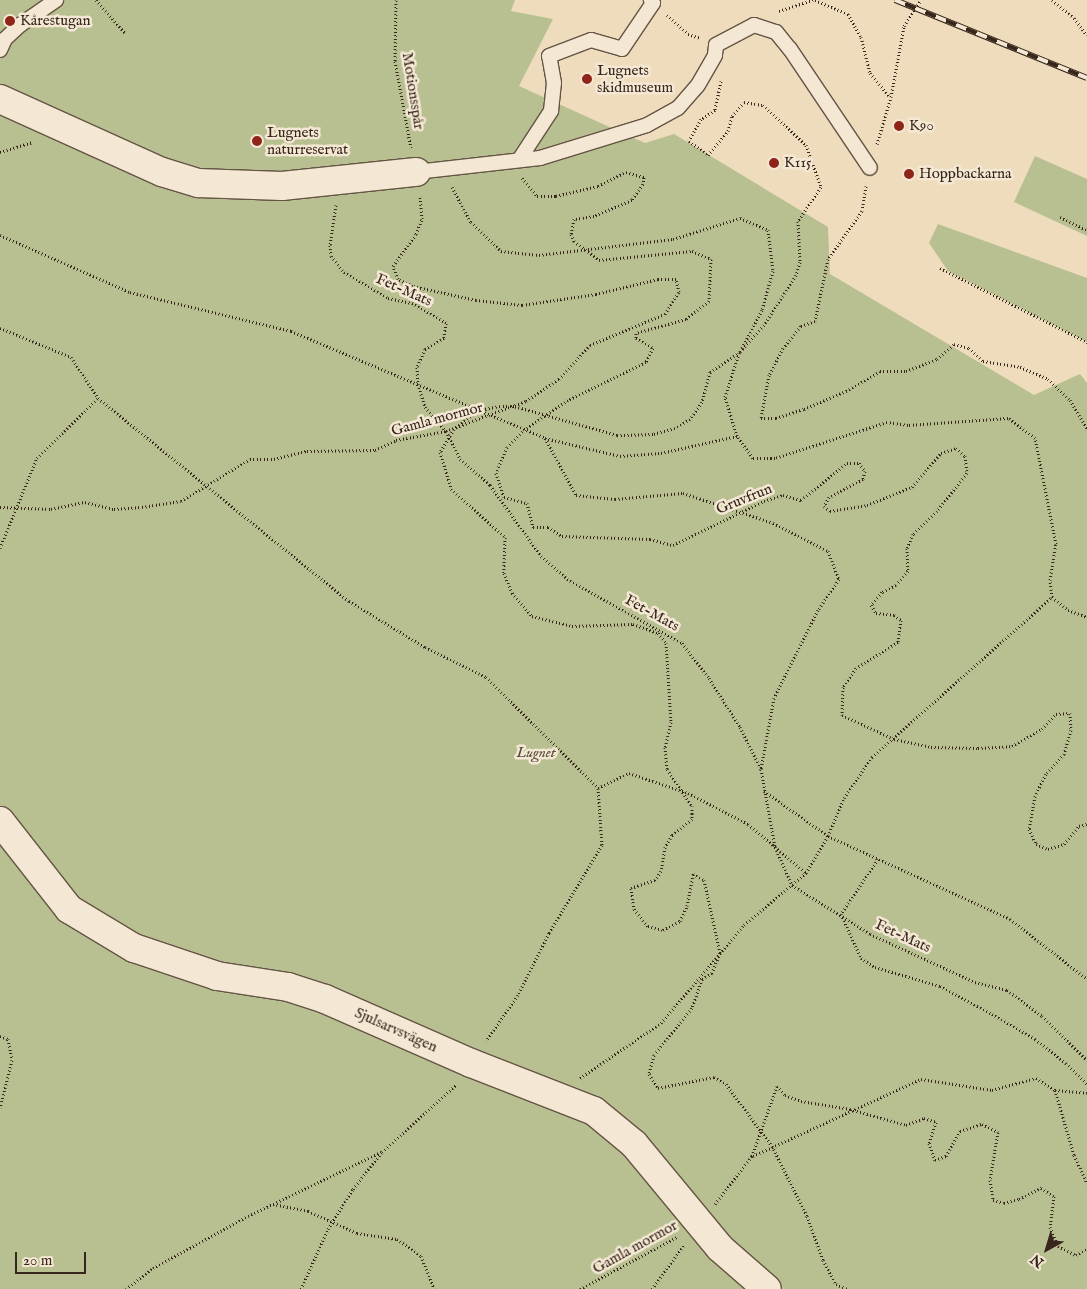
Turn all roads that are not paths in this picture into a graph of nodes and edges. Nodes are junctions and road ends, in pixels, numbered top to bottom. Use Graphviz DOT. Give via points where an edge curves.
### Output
graph roads {
  1 [pos="56,0"];
  2 [pos="652,2"];
  3 [pos="0,50"];
  4 [pos="0,99"];
  5 [pos="519,160"];
  6 [pos="870,168"];
  7 [pos="429,171"];
  8 [pos="0,821"];
  9 [pos="767,1289"];
  1 -- 3 [label="lane" via="20,25 5,39"];
  2 -- 5 [label="lane" via="622,48 591,40 549,56 554,83 551,111"];
  4 -- 7 [label="street" via="162,172 198,183 282,186"];
  5 -- 6 [label="lane" via="540,158 647,125 678,108 698,84 715,55 716,45 754,25 776,32"];
  5 -- 7 [label="lane"];
  8 -- 9 [label="street, Sjulsarvsvägen" via="69,909 134,948 217,976 288,987 325,998 471,1063 594,1111 615,1126 740,1267"];
}
